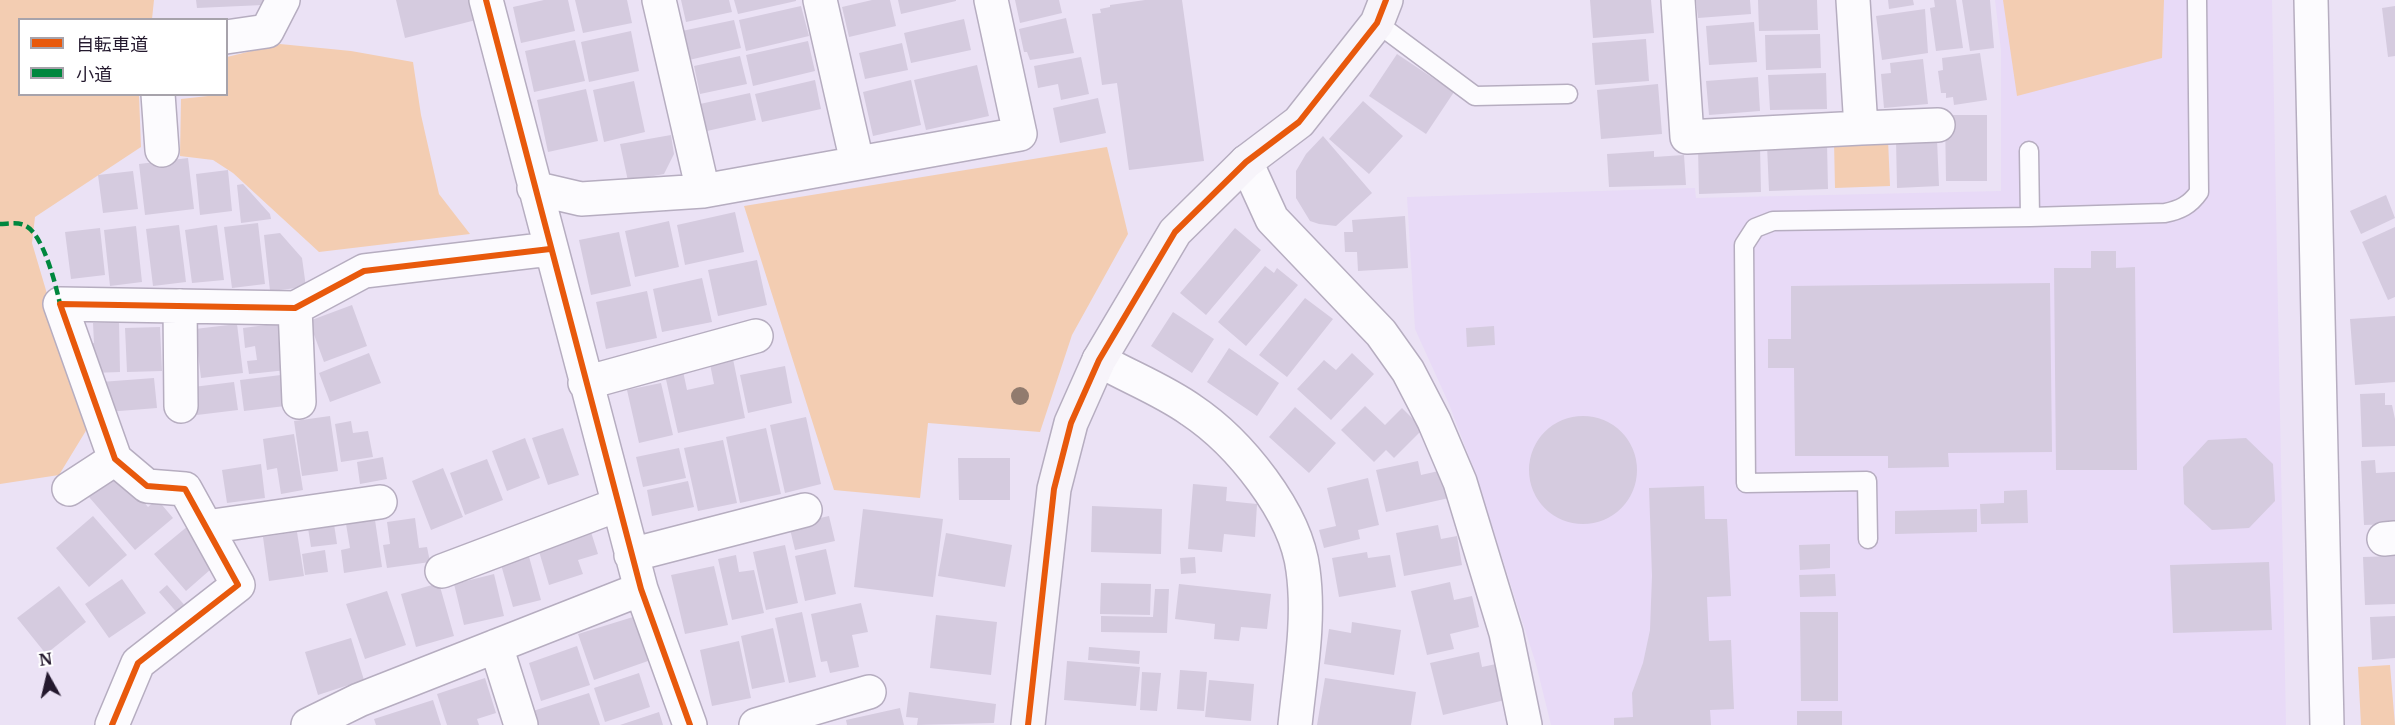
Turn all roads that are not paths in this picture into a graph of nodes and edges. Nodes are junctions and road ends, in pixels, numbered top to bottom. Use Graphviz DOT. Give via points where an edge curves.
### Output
graph roads {
  1 [pos="283,0"];
  2 [pos="486,0"];
  3 [pos="659,0"];
  4 [pos="820,0"];
  5 [pos="991,0"];
  6 [pos="1678,0"];
  7 [pos="1853,0"];
  8 [pos="2198,0"];
  9 [pos="2311,0"];
  10 [pos="1381,12"];
  11 [pos="228,37"];
  12 [pos="1568,94"];
  13 [pos="158,96"];
  14 [pos="1938,125"];
  15 [pos="1861,128"];
  16 [pos="162,150"];
  17 [pos="2030,151"];
  18 [pos="857,162"];
  19 [pos="1246,162"];
  20 [pos="534,188"];
  21 [pos="703,191"];
  22 [pos="2030,217"];
  23 [pos="550,249"];
  24 [pos="180,306"];
  25 [pos="294,308"];
  26 [pos="756,336"];
  27 [pos="1099,360"];
  28 [pos="585,383"];
  29 [pos="299,402"];
  30 [pos="181,406"];
  31 [pos="115,459"];
  32 [pos="69,489"];
  33 [pos="381,502"];
  34 [pos="617,505"];
  35 [pos="805,510"];
  36 [pos="206,526"];
  37 [pos="1868,539"];
  38 [pos="631,555"];
  39 [pos="442,571"];
  40 [pos="641,589"];
  41 [pos="496,646"];
  42 [pos="869,692"];
  43 [pos="363,713"];
  44 [pos="112,725"];
  45 [pos="308,725"];
  46 [pos="521,725"];
  47 [pos="690,725"];
  48 [pos="756,725"];
  49 [pos="1028,725"];
  50 [pos="1294,725"];
  51 [pos="1525,725"];
  52 [pos="2327,725"];
  1 -- 11 [label="street" via="267,32"];
  2 -- 20 [label="street"];
  3 -- 21 [label="street"];
  4 -- 18 [label="street"];
  5 -- 18 [label="street" via="1020,134"];
  6 -- 15 [label="street" via="1687,137"];
  7 -- 15 [label="street"];
  8 -- 22 [label="lane" via="2199,192 2193,200 2164,213"];
  9 -- 52 [label="street"];
  10 -- 12 [label="lane" via="1475,96"];
  10 -- 19 [label="street" via="1299,122"];
  13 -- 16 [label="street"];
  14 -- 15 [label="street"];
  17 -- 22 [label="lane"];
  18 -- 21 [label="street"];
  19 -- 27 [label="street" via="1176,232"];
  19 -- 51 [label="street" via="1272,219 1381,333 1408,371 1434,421 1460,482 1506,633"];
  20 -- 21 [label="street" via="581,199"];
  20 -- 23 [label="street"];
  22 -- 37 [label="lane" via="1773,221 1755,228 1748,236 1744,245 1746,483 1867,481"];
  23 -- 25 [label="street" via="364,270"];
  23 -- 28 [label="street"];
  24 -- 25 [label="street"];
  24 -- 30 [label="street"];
  24 -- 31 [label="street" via="60,304"];
  25 -- 29 [label="street"];
  26 -- 28 [label="street"];
  27 -- 49 [label="street" via="1071,423 1054,489"];
  27 -- 50 [label="street" via="1192,410 1254,466 1287,521 1303,569 1304,638"];
  28 -- 34 [label="street"];
  31 -- 32 [label="street"];
  31 -- 36 [label="street" via="147,486 185,489"];
  33 -- 36 [label="street"];
  34 -- 38 [label="street"];
  34 -- 39 [label="street"];
  35 -- 38 [label="street"];
  36 -- 44 [label="street" via="238,585 138,663"];
  38 -- 40 [label="street"];
  40 -- 41 [label="street"];
  40 -- 47 [label="street"];
  41 -- 43 [label="street"];
  41 -- 46 [label="street"];
  42 -- 48 [label="street"];
  43 -- 45 [label="street"];
}
